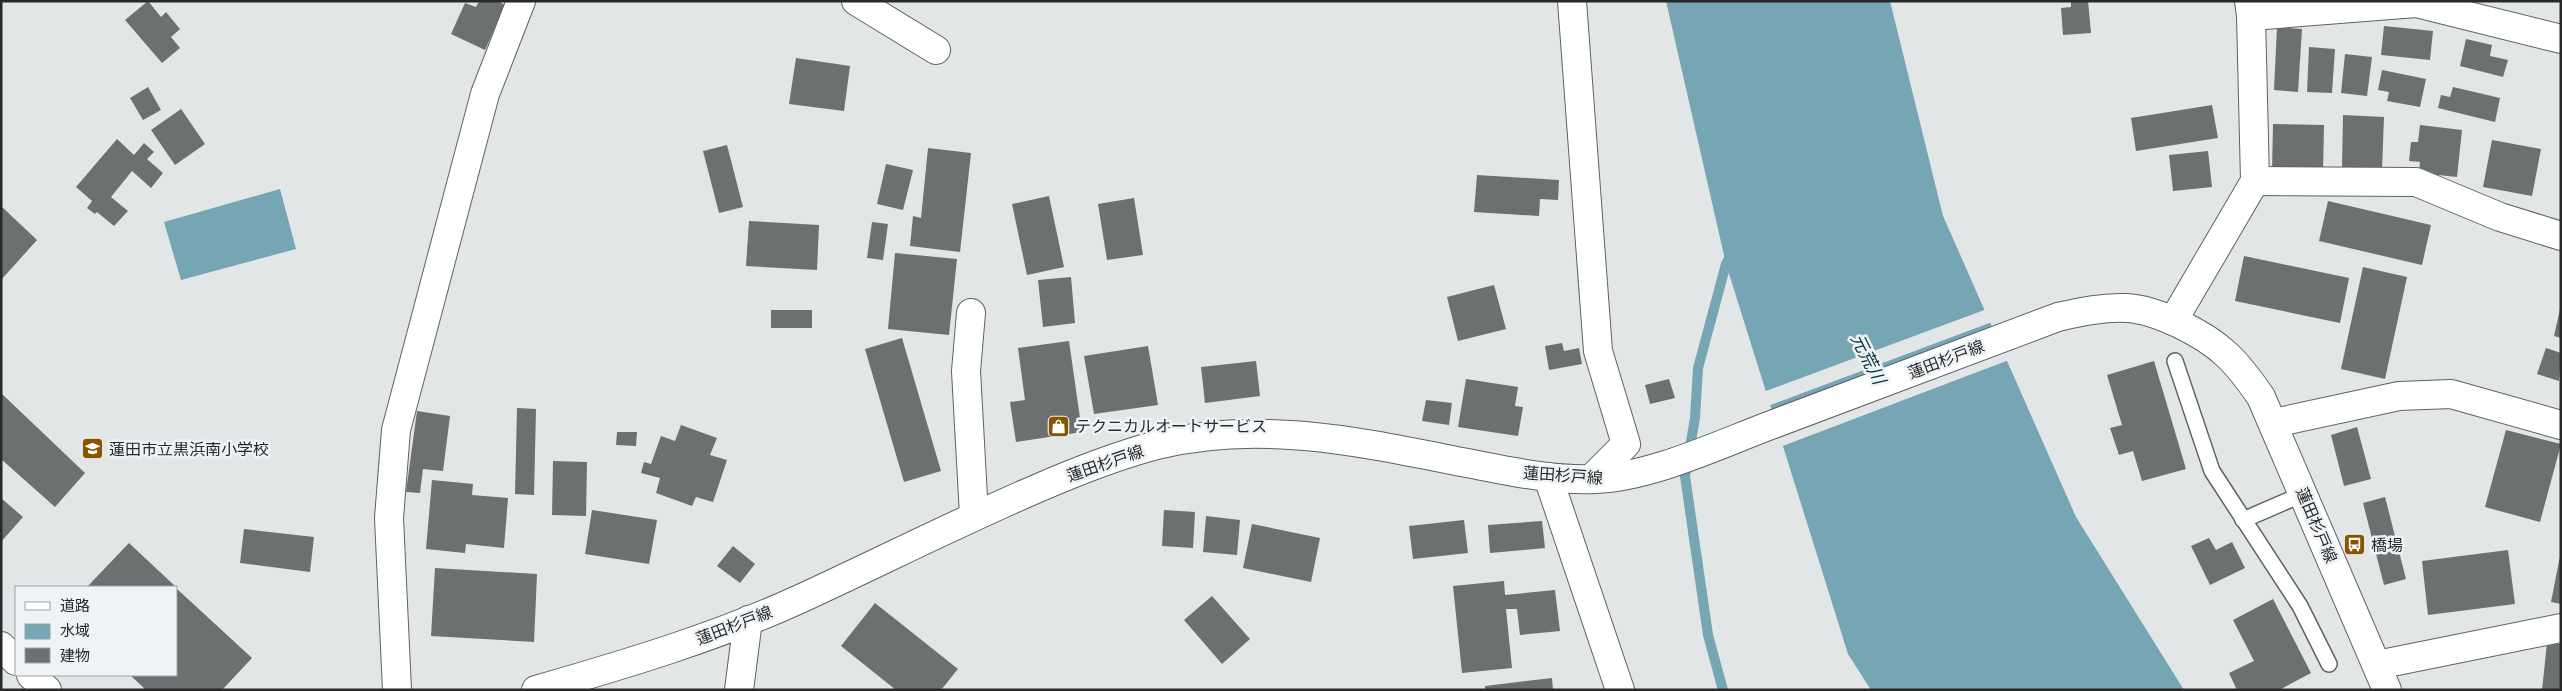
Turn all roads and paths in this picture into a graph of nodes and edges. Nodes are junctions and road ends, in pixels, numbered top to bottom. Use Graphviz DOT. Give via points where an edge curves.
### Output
graph roads {
  1 [pos="521,1"];
  2 [pos="856,1"];
  3 [pos="1572,1"];
  4 [pos="2250,9"];
  5 [pos="2561,39"];
  6 [pos="936,50"];
  7 [pos="2256,181"];
  8 [pos="2561,236"];
  9 [pos="971,313"];
  10 [pos="2174,321"];
  11 [pos="2175,361"];
  12 [pos="2274,423"];
  13 [pos="2561,425"];
  14 [pos="1548,478"];
  15 [pos="1591,480"];
  16 [pos="2303,494"];
  17 [pos="974,516"];
  18 [pos="2243,520"];
  19 [pos="748,620"];
  20 [pos="2561,628"];
  21 [pos="1,646"];
  22 [pos="15,660"];
  23 [pos="2329,664"];
  24 [pos="2377,665"];
  25 [pos="32,676"];
  26 [pos="47,690"];
  27 [pos="397,690"];
  28 [pos="536,690"];
  29 [pos="739,690"];
  30 [pos="1620,690"];
  31 [pos="2387,690"];
  1 -- 27 [label="street" via="485,94 396,430 389,518"];
  2 -- 6 [label="street"];
  3 -- 15 [label="street" via="1598,351 1626,444"];
  4 -- 5 [label="street" via="2416,3"];
  4 -- 7 [label="street"];
  7 -- 8 [label="street" via="2416,182 2500,217"];
  7 -- 10 [label="street"];
  9 -- 17 [label="street" via="966,371"];
  10 -- 12 [label="street, 蓮田杉戸線" via="2225,353 2261,396"];
  10 -- 15 [label="street, 蓮田杉戸線" via="2128,308 2093,309 2058,317 1733,439 1624,477"];
  11 -- 18 [label="lane" via="2212,471"];
  12 -- 13 [label="street" via="2400,396 2451,394"];
  12 -- 16 [label="street, 蓮田杉戸線"];
  14 -- 15 [label="street, 蓮田杉戸線"];
  14 -- 17 [label="street, 蓮田杉戸線" via="1358,442 1280,432 1215,435 1158,444 1092,465"];
  14 -- 30 [label="street"];
  16 -- 18 [label="lane"];
  16 -- 24 [label="street, 蓮田杉戸線"];
  17 -- 19 [label="street, 蓮田杉戸線" via="800,599"];
  18 -- 23 [label="lane" via="2300,606"];
  19 -- 28 [label="street, 蓮田杉戸線" via="680,646"];
  19 -- 29 [label="street"];
  20 -- 24 [label="street"];
  21 -- 22 [label="street"];
  24 -- 31 [label="street, 蓮田杉戸線"];
  25 -- 26 [label="street"];
}
